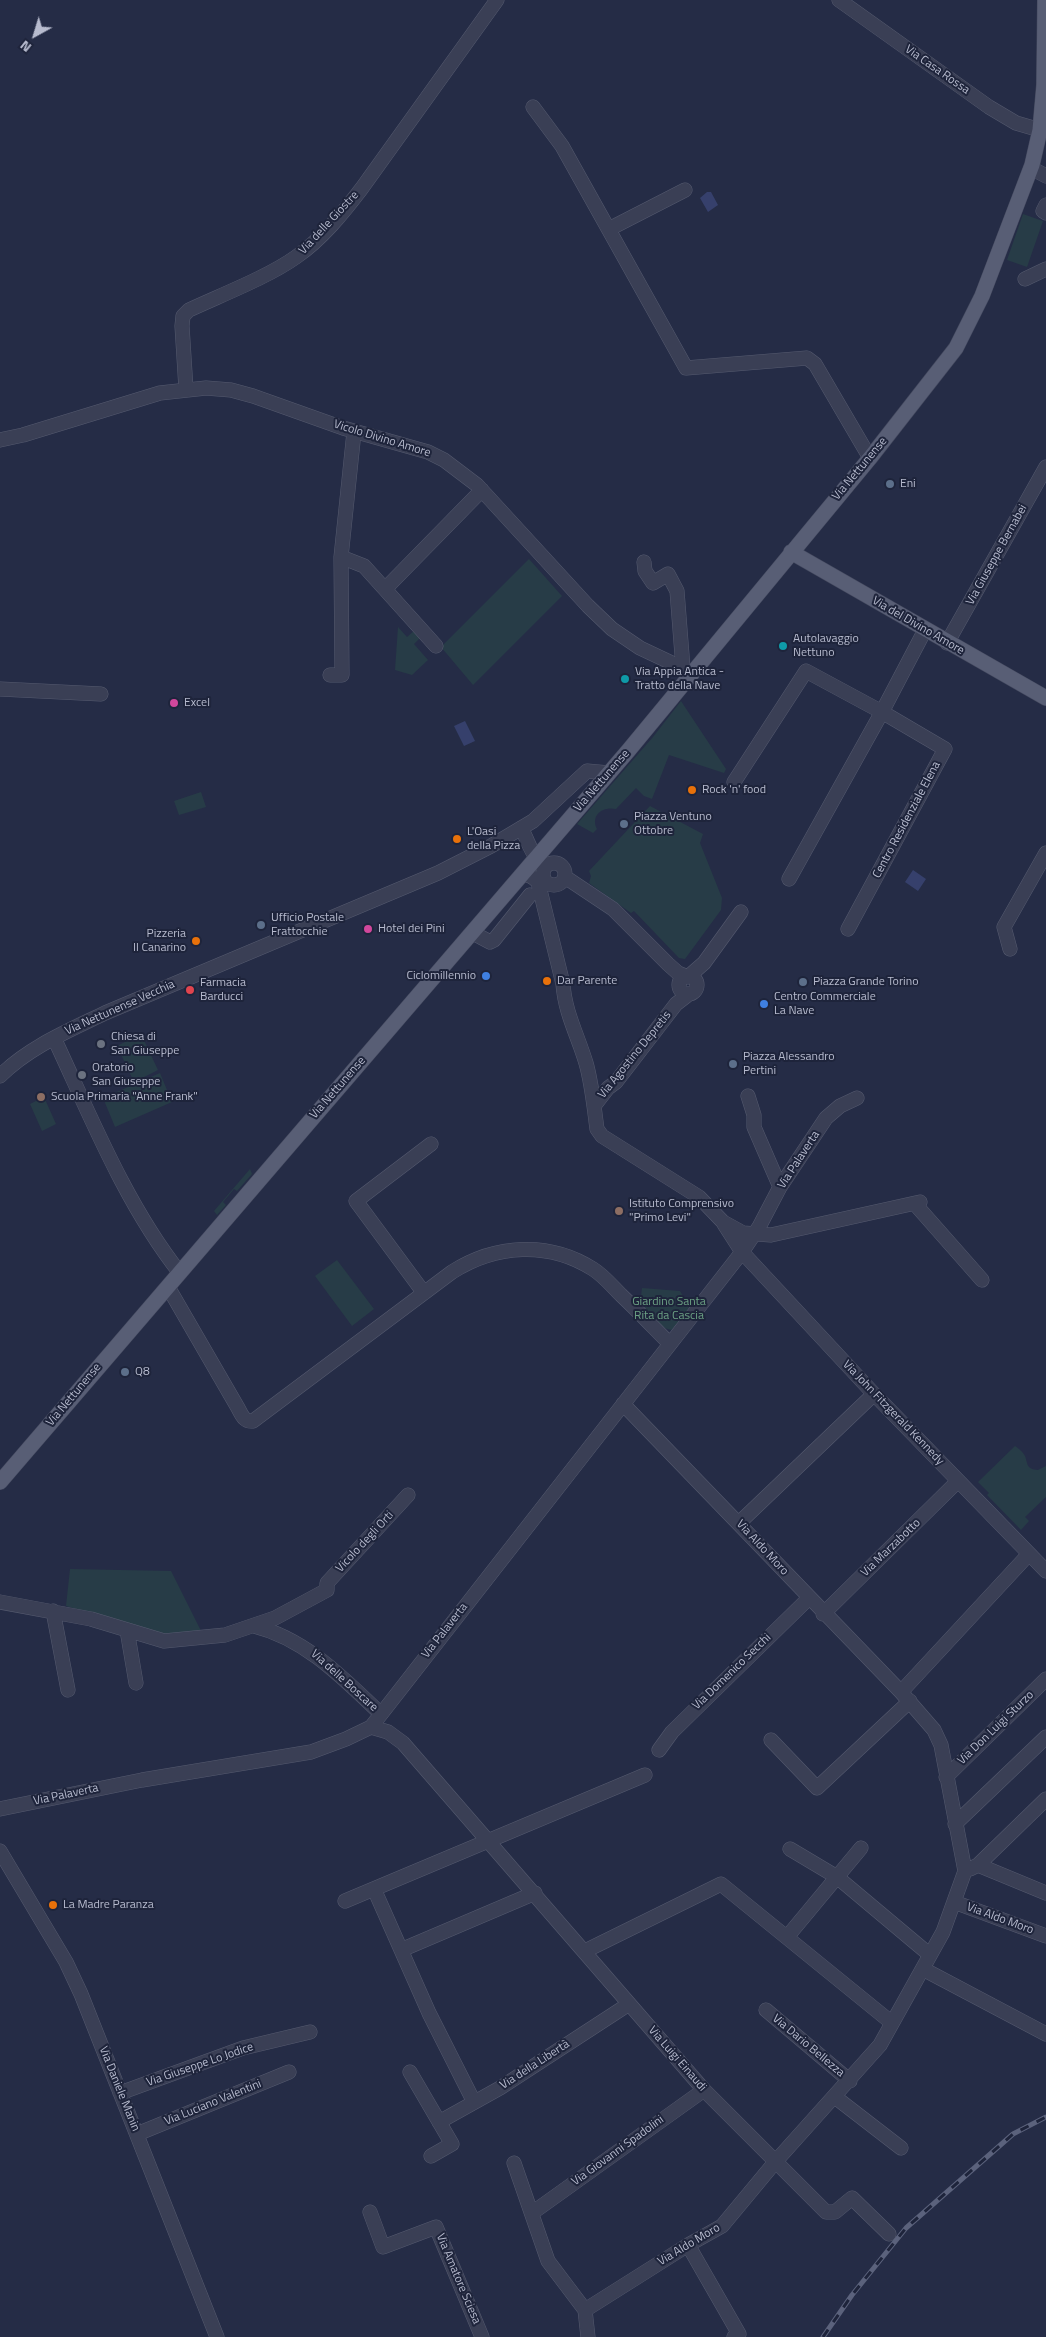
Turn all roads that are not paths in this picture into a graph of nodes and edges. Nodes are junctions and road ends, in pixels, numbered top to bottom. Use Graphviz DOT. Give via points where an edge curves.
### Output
graph roads {
  1 [pos="497,0"];
  2 [pos="839,0"];
  3 [pos="1045,0"];
  4 [pos="532,108"];
  5 [pos="1040,130"];
  6 [pos="1031,168"];
  7 [pos="1046,176"];
  8 [pos="685,190"];
  9 [pos="1046,205"];
  10 [pos="1046,213"];
  11 [pos="609,229"];
  12 [pos="1046,269"];
  13 [pos="1026,279"];
  14 [pos="186,389"];
  15 [pos="354,432"];
  16 [pos="0,440"];
  17 [pos="870,458"];
  18 [pos="1046,467"];
  19 [pos="482,490"];
  20 [pos="791,552"];
  21 [pos="341,557"];
  22 [pos="644,562"];
  23 [pos="385,589"];
  24 [pos="925,630"];
  25 [pos="948,643"];
  26 [pos="436,646"];
  27 [pos="688,671"];
  28 [pos="330,675"];
  29 [pos="0,689"];
  30 [pos="101,694"];
  31 [pos="1046,698"];
  32 [pos="882,712"];
  33 [pos="609,773"];
  34 [pos="734,782"];
  35 [pos="521,828"];
  36 [pos="540,853"];
  37 [pos="1046,853"];
  38 [pos="520,876"];
  39 [pos="789,879"];
  40 [pos="530,895"];
  41 [pos="740,912"];
  42 [pos="848,929"];
  43 [pos="473,933"];
  44 [pos="1010,950"];
  45 [pos="686,985"];
  46 [pos="54,1038"];
  47 [pos="0,1076"];
  48 [pos="748,1096"];
  49 [pos="857,1098"];
  50 [pos="594,1106"];
  51 [pos="431,1144"];
  52 [pos="780,1186"];
  53 [pos="723,1222"];
  54 [pos="754,1235"];
  55 [pos="742,1252"];
  56 [pos="180,1272"];
  57 [pos="982,1280"];
  58 [pos="168,1287"];
  59 [pos="424,1293"];
  60 [pos="670,1344"];
  61 [pos="874,1394"];
  62 [pos="623,1404"];
  63 [pos="2,1478"];
  64 [pos="958,1481"];
  65 [pos="408,1495"];
  66 [pos="739,1523"];
  67 [pos="1029,1554"];
  68 [pos="1046,1571"];
  69 [pos="809,1598"];
  70 [pos="0,1602"];
  71 [pos="53,1611"];
  72 [pos="823,1614"];
  73 [pos="275,1618"];
  74 [pos="253,1626"];
  75 [pos="127,1630"];
  76 [pos="307,1649"];
  77 [pos="1046,1679"];
  78 [pos="136,1683"];
  79 [pos="68,1690"];
  80 [pos="905,1696"];
  81 [pos="381,1714"];
  82 [pos="371,1727"];
  83 [pos="1046,1737"];
  84 [pos="771,1740"];
  85 [pos="659,1750"];
  86 [pos="646,1775"];
  87 [pos="946,1777"];
  88 [pos="1046,1799"];
  89 [pos="0,1809"];
  90 [pos="955,1824"];
  91 [pos="489,1841"];
  92 [pos="861,1848"];
  93 [pos="790,1849"];
  94 [pos="0,1851"];
  95 [pos="978,1865"];
  96 [pos="965,1872"];
  97 [pos="837,1877"];
  98 [pos="374,1889"];
  99 [pos="535,1893"];
  100 [pos="1046,1893"];
  101 [pos="344,1901"];
  102 [pos="954,1902"];
  103 [pos="1046,1936"];
  104 [pos="787,1937"];
  105 [pos="401,1950"];
  106 [pos="585,1951"];
  107 [pos="930,1956"];
  108 [pos="923,1969"];
  109 [pos="629,2004"];
  110 [pos="766,2010"];
  111 [pos="892,2023"];
  112 [pos="310,2032"];
  113 [pos="1046,2034"];
  114 [pos="289,2072"];
  115 [pos="410,2072"];
  116 [pos="850,2081"];
  117 [pos="704,2090"];
  118 [pos="120,2093"];
  119 [pos="835,2097"];
  120 [pos="474,2102"];
  121 [pos="439,2122"];
  122 [pos="137,2134"];
  123 [pos="901,2148"];
  124 [pos="431,2156"];
  125 [pos="776,2161"];
  126 [pos="514,2164"];
  127 [pos="370,2212"];
  128 [pos="532,2213"];
  129 [pos="889,2234"];
  130 [pos="688,2245"];
  131 [pos="585,2310"];
  132 [pos="738,2336"];
  133 [pos="217,2337"];
  134 [pos="482,2337"];
  135 [pos="588,2337"];
  1 -- 14 [label="street, Via delle Giostre" via="362,188 335,220 292,260 183,316"];
  2 -- 5 [label="street, Via Casa Rossa" via="996,111 1016,123"];
  3 -- 5 [label="main road, Via Nettunense"];
  4 -- 11 [label="street" via="562,146"];
  5 -- 6 [label="main road, Via Nettunense"];
  6 -- 7 [label="street"];
  6 -- 17 [label="main road, Via Nettunense" via="982,296 956,348"];
  8 -- 11 [label="street"];
  9 -- 10 [label="street" via="1043,211"];
  11 -- 17 [label="street" via="686,368 807,358 815,364"];
  12 -- 13 [label="street"];
  14 -- 15 [label="street, Vicolo Divino Amore" via="231,390"];
  14 -- 16 [label="street, Vicolo Divino Amore" via="160,393"];
  15 -- 19 [label="street, Vicolo Divino Amore" via="405,444 436,456"];
  15 -- 21 [label="street"];
  17 -- 20 [label="main road, Via Nettunense"];
  18 -- 25 [label="street, Via Giuseppe Bernabei"];
  19 -- 23 [label="street"];
  19 -- 27 [label="street, Vicolo Divino Amore" via="609,626 636,646"];
  20 -- 24 [label="main road, Via del Divino Amore"];
  20 -- 27 [label="main road, Via Nettunense"];
  21 -- 23 [label="street" via="364,566"];
  21 -- 28 [label="street" via="342,675"];
  22 -- 27 [label="street" via="645,571 653,583 668,574 677,592"];
  23 -- 26 [label="street"];
  24 -- 25 [label="main road, Via del Divino Amore"];
  24 -- 32 [label="street"];
  25 -- 31 [label="main road, Via del Divino Amore"];
  27 -- 33 [label="main road, Via Nettunense"];
  29 -- 30 [label="street"];
  32 -- 34 [label="street, Centro Residenziale Elena" via="806,671"];
  32 -- 39 [label="street"];
  32 -- 42 [label="street, Centro Residenziale Elena" via="945,749"];
  33 -- 35 [label="street, Via Nettunense Vecchia" via="587,771 547,809"];
  33 -- 36 [label="main road, Via Nettunense"];
  35 -- 36 [label="street" via="530,850"];
  35 -- 46 [label="street, Via Nettunense Vecchia" via="438,872 105,1013"];
  36 -- 38 [label="main road, Via Nettunense"];
  36 -- 45 [label="street" via="613,908 678,972"];
  37 -- 44 [label="street" via="1004,927"];
  38 -- 43 [label="main road, Via Nettunense"];
  38 -- 50 [label="street" via="532,876 538,882 566,1005 590,1079"];
  40 -- 43 [label="street" via="494,940 490,942"];
  41 -- 45 [label="street"];
  43 -- 56 [label="main road, Via Nettunense"];
  45 -- 50 [label="street, Via Agostino Depretis" via="676,1004"];
  46 -- 47 [label="street, Via Nettunense Vecchia" via="14,1062"];
  46 -- 56 [label="street" via="113,1164 167,1256"];
  48 -- 52 [label="street" via="754,1127"];
  49 -- 52 [label="street, Via Palaverta" via="830,1114"];
  50 -- 53 [label="street" via="597,1129 602,1136 699,1197"];
  51 -- 59 [label="street" via="356,1200"];
  52 -- 54 [label="street, Via Palaverta"];
  53 -- 54 [label="street" via="743,1234"];
  53 -- 55 [label="street, Via John Fitzgerald Kennedy"];
  54 -- 55 [label="street, Via Palaverta"];
  54 -- 57 [label="street" via="771,1235 918,1203"];
  55 -- 60 [label="street, Via Palaverta"];
  55 -- 61 [label="street, Via John Fitzgerald Kennedy"];
  56 -- 58 [label="main road, Via Nettunense"];
  58 -- 59 [label="street" via="249,1422"];
  58 -- 63 [label="main road, Via Nettunense"];
  59 -- 60 [label="street" via="464,1264 496,1252 535,1249 559,1253 579,1261 603,1277"];
  60 -- 62 [label="street, Via Palaverta"];
  61 -- 64 [label="street, Via John Fitzgerald Kennedy"];
  61 -- 66 [label="street"];
  62 -- 66 [label="street, Via Aldo Moro"];
  62 -- 81 [label="street, Via Palaverta"];
  64 -- 67 [label="street, Via John Fitzgerald Kennedy"];
  64 -- 72 [label="street, Via Marzabotto"];
  65 -- 73 [label="street, Vicolo degli Orti" via="327,1583 327,1590"];
  66 -- 69 [label="street, Via Aldo Moro"];
  67 -- 68 [label="street, Via John Fitzgerald Kennedy"];
  67 -- 80 [label="street"];
  69 -- 72 [label="street, Via Aldo Moro"];
  69 -- 85 [label="street, Via Domenico Secchi" via="679,1725"];
  70 -- 71 [label="street, Vicolo degli Orti"];
  71 -- 75 [label="street, Vicolo degli Orti"];
  71 -- 79 [label="street"];
  72 -- 80 [label="street, Via Aldo Moro"];
  73 -- 74 [label="street, Vicolo degli Orti"];
  73 -- 76 [label="street, Via delle Boscare"];
  74 -- 75 [label="street, Vicolo degli Orti" via="225,1636 164,1640"];
  74 -- 76 [label="street, Via delle Boscare" via="272,1630"];
  75 -- 78 [label="street"];
  76 -- 81 [label="street, Via delle Boscare" via="337,1672"];
  77 -- 87 [label="street, Via Don Luigi Sturzo"];
  80 -- 84 [label="street" via="817,1788"];
  80 -- 87 [label="street, Via Aldo Moro" via="938,1737"];
  81 -- 82 [label="street, Via Palaverta"];
  82 -- 89 [label="street, Via Palaverta" via="311,1752 142,1780"];
  82 -- 91 [label="street, Via Luigi Einaudi" via="388,1732 403,1743"];
  83 -- 90 [label="street"];
  86 -- 91 [label="street"];
  87 -- 90 [label="street, Via Aldo Moro"];
  88 -- 95 [label="street"];
  90 -- 96 [label="street, Via Aldo Moro"];
  91 -- 98 [label="street"];
  91 -- 99 [label="street, Via Luigi Einaudi"];
  92 -- 97 [label="street"];
  93 -- 97 [label="street"];
  94 -- 118 [label="street, Via Daniele Manin" via="66,1962"];
  95 -- 96 [label="street"];
  95 -- 100 [label="street"];
  96 -- 102 [label="street, Via Aldo Moro"];
  97 -- 104 [label="street"];
  97 -- 107 [label="street"];
  98 -- 101 [label="street"];
  98 -- 105 [label="street"];
  99 -- 105 [label="street"];
  99 -- 106 [label="street, Via Luigi Einaudi"];
  102 -- 103 [label="street, Via Aldo Moro"];
  102 -- 107 [label="street, Via Aldo Moro"];
  104 -- 106 [label="street" via="722,1884"];
  104 -- 111 [label="street"];
  105 -- 120 [label="street"];
  106 -- 109 [label="street, Via Luigi Einaudi"];
  107 -- 108 [label="street, Via Aldo Moro"];
  108 -- 111 [label="street, Via Aldo Moro"];
  108 -- 113 [label="street"];
  109 -- 117 [label="street, Via Luigi Einaudi"];
  109 -- 120 [label="street, Via della Libertà"];
  110 -- 116 [label="street, Via Dario Bellezza"];
  111 -- 116 [label="street, Via Aldo Moro" via="878,2049"];
  112 -- 118 [label="street, Via Giuseppe Lo Jodice" via="243,2048"];
  114 -- 122 [label="street, Via Luciano Valentini"];
  115 -- 121 [label="street"];
  116 -- 119 [label="street, Via Aldo Moro"];
  117 -- 125 [label="street, Via Luigi Einaudi"];
  117 -- 128 [label="street, Via Giovanni Spadolini"];
  118 -- 122 [label="street, Via Daniele Manin"];
  119 -- 123 [label="street"];
  119 -- 125 [label="street, Via Aldo Moro"];
  120 -- 121 [label="street, Via della Libertà"];
  121 -- 124 [label="street" via="452,2144"];
  122 -- 133 [label="street, Via Daniele Manin"];
  125 -- 129 [label="street" via="826,2212 835,2212 852,2198"];
  125 -- 130 [label="street, Via Aldo Moro" via="729,2220"];
  126 -- 128 [label="street"];
  127 -- 134 [label="street, Via Amatore Sciesa" via="383,2247 436,2227"];
  128 -- 131 [label="street" via="548,2261"];
  130 -- 131 [label="street, Via Aldo Moro"];
  130 -- 132 [label="street"];
  131 -- 135 [label="street"];
}
